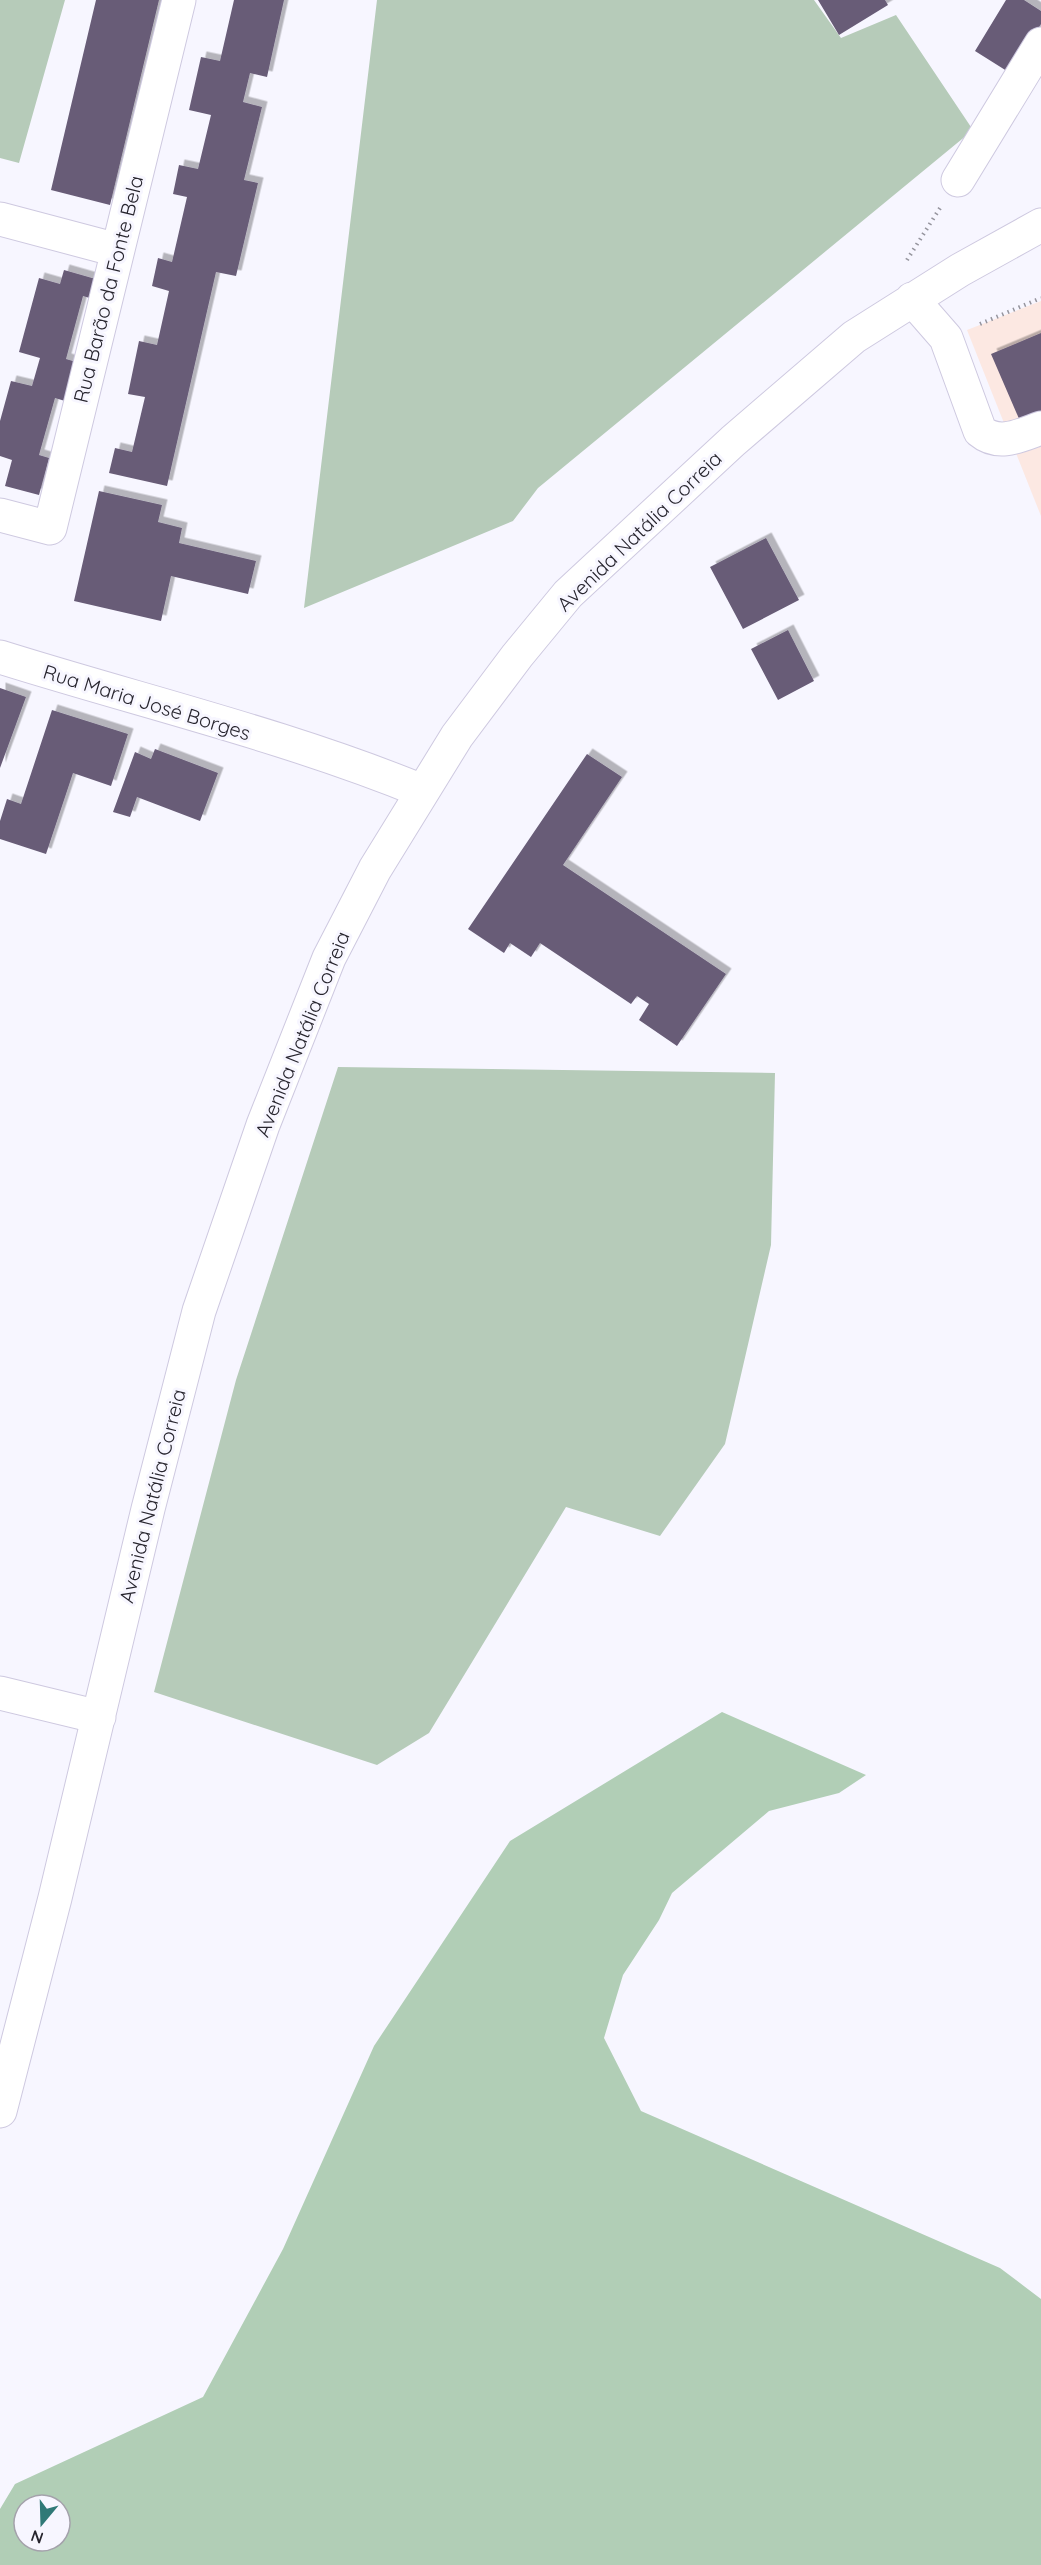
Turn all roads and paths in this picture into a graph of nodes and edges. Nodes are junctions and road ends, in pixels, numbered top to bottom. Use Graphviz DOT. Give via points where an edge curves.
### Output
graph roads {
  1 [pos="179,0"];
  2 [pos="1041,44"];
  3 [pos="958,180"];
  4 [pos="0,219"];
  5 [pos="1041,225"];
  6 [pos="117,250"];
  7 [pos="1041,298"];
  8 [pos="912,299"];
  9 [pos="945,338"];
  10 [pos="1041,428"];
  11 [pos="0,515"];
  12 [pos="0,657"];
  13 [pos="422,790"];
  14 [pos="0,1693"];
  15 [pos="99,1717"];
  16 [pos="0,2111"];
  1 -- 6 [label="street, Rua Barão da Fonte Bela"];
  2 -- 3 [label="street"];
  3 -- 8 [label="path" via="907,258"];
  4 -- 6 [label="street"];
  5 -- 8 [label="street, Avenida Natália Correia"];
  6 -- 11 [label="street, Rua Barão da Fonte Bela" via="50,528"];
  7 -- 9 [label="path"];
  8 -- 9 [label="street"];
  8 -- 13 [label="street, Avenida Natália Correia" via="855,338 781,400 568,594 457,736"];
  9 -- 10 [label="street" via="980,430 994,439 1014,438"];
  12 -- 13 [label="street, Rua Maria José Borges" via="294,746"];
  13 -- 15 [label="street, Avenida Natália Correia" via="375,869 330,958 244,1180 199,1311"];
  14 -- 15 [label="street"];
  15 -- 16 [label="street, Avenida Natália Correia"];
}
